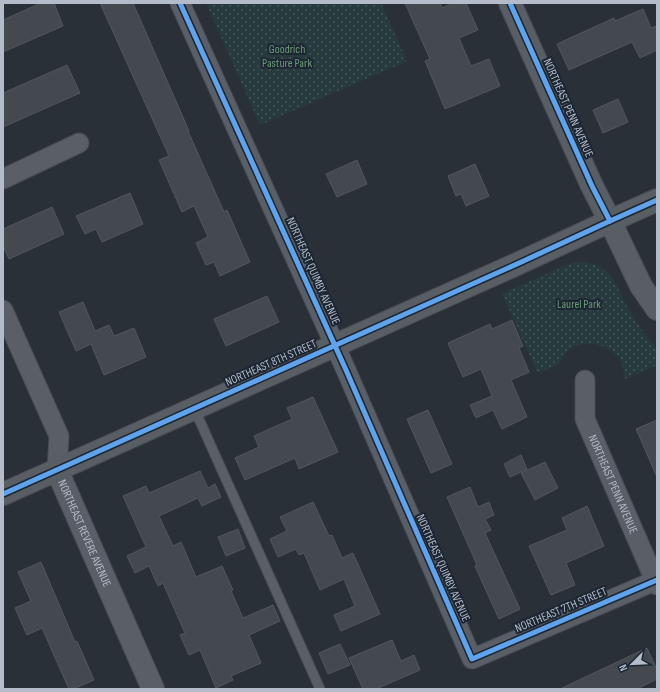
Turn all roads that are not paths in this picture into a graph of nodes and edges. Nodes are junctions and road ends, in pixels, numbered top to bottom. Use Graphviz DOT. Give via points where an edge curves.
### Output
graph roads {
  1 [pos="180,3"];
  2 [pos="510,3"];
  3 [pos="79,143"];
  4 [pos="3,179"];
  5 [pos="657,200"];
  6 [pos="610,221"];
  7 [pos="657,309"];
  8 [pos="3,310"];
  9 [pos="335,345"];
  10 [pos="585,380"];
  11 [pos="194,408"];
  12 [pos="57,470"];
  13 [pos="3,494"];
  14 [pos="656,582"];
  15 [pos="472,659"];
  16 [pos="153,689"];
  17 [pos="320,689"];
  1 -- 9 [label="street, NORTHEAST QUIMBY AVENUE"];
  2 -- 6 [label="main road, NORTHEAST PENN AVENUE"];
  3 -- 4 [label="street"];
  5 -- 6 [label="main road, NORTHEAST 8TH STREET"];
  6 -- 7 [label="main road, NORTHEAST PENN AVENUE" via="641,286"];
  6 -- 9 [label="main road, NORTHEAST 8TH STREET"];
  8 -- 12 [label="street, NORTHEAST REVERE AVENUE" via="59,436"];
  9 -- 11 [label="main road, NORTHEAST 8TH STREET"];
  9 -- 15 [label="street, NORTHEAST QUIMBY AVENUE"];
  10 -- 14 [label="street, NORTHEAST PENN AVENUE" via="585,419"];
  11 -- 12 [label="main road, NORTHEAST 8TH STREET"];
  11 -- 17 [label="lane"];
  12 -- 13 [label="main road, NORTHEAST 8TH STREET"];
  12 -- 16 [label="street, NORTHEAST REVERE AVENUE"];
  14 -- 15 [label="street, NORTHEAST 7TH STREET"];
}
